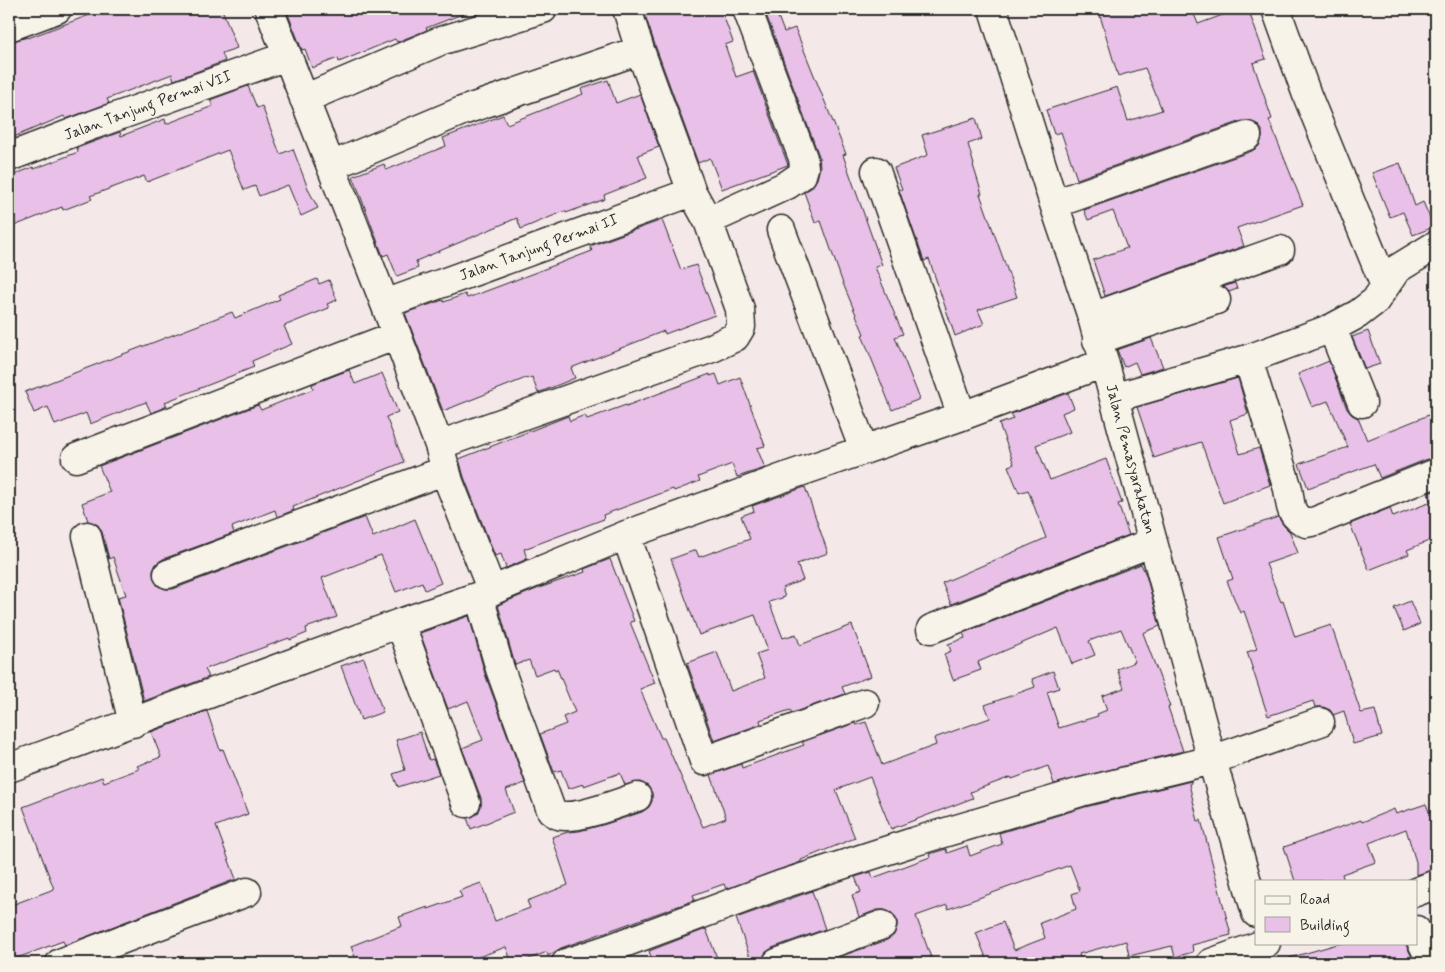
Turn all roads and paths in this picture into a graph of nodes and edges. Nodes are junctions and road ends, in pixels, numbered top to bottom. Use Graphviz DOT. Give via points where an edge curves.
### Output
graph roads {
  1 [pos="270,9"];
  2 [pos="543,9"];
  3 [pos="627,9"];
  4 [pos="747,9"];
  5 [pos="993,9"];
  6 [pos="1276,9"];
  7 [pos="49,10"];
  8 [pos="9,27"];
  9 [pos="640,50"];
  10 [pos="287,56"];
  11 [pos="304,99"];
  12 [pos="1247,136"];
  13 [pos="9,157"];
  14 [pos="330,166"];
  15 [pos="876,171"];
  16 [pos="692,192"];
  17 [pos="1054,204"];
  18 [pos="708,222"];
  19 [pos="781,230"];
  20 [pos="1436,244"];
  21 [pos="1280,250"];
  22 [pos="1386,286"];
  23 [pos="1216,300"];
  24 [pos="385,304"];
  25 [pos="1332,328"];
  26 [pos="397,335"];
  27 [pos="1098,340"];
  28 [pos="1248,358"];
  29 [pos="1114,398"];
  30 [pos="1362,403"];
  31 [pos="962,416"];
  32 [pos="864,450"];
  33 [pos="76,458"];
  34 [pos="442,458"];
  35 [pos="1436,473"];
  36 [pos="626,535"];
  37 [pos="87,536"];
  38 [pos="1153,542"];
  39 [pos="168,574"];
  40 [pos="485,593"];
  41 [pos="400,623"];
  42 [pos="931,630"];
  43 [pos="865,703"];
  44 [pos="1320,722"];
  45 [pos="133,723"];
  46 [pos="1212,760"];
  47 [pos="9,768"];
  48 [pos="637,797"];
  49 [pos="466,802"];
  50 [pos="1436,884"];
  51 [pos="1418,891"];
  52 [pos="247,892"];
  53 [pos="1255,910"];
  54 [pos="882,925"];
  55 [pos="1418,934"];
  56 [pos="1262,944"];
  57 [pos="1265,944"];
  58 [pos="611,956"];
  59 [pos="60,963"];
  60 [pos="566,963"];
  61 [pos="777,963"];
  62 [pos="1211,963"];
  63 [pos="1272,963"];
  64 [pos="1432,963"];
  1 -- 10 [label="street"];
  2 -- 11 [label="street" via="440,41"];
  3 -- 9 [label="street"];
  4 -- 18 [label="street" via="804,168 802,175 786,185"];
  5 -- 17 [label="street, Jalan Pemasyarakatan"];
  6 -- 22 [label="street" via="1307,95"];
  7 -- 8 [label="street"];
  9 -- 14 [label="street" via="462,111"];
  9 -- 16 [label="street"];
  10 -- 11 [label="street"];
  10 -- 13 [label="street, Jalan Tanjung Permai VII"];
  11 -- 14 [label="street"];
  12 -- 17 [label="street"];
  14 -- 24 [label="street"];
  15 -- 31 [label="street"];
  16 -- 18 [label="street"];
  16 -- 24 [label="street, Jalan Tanjung Permai II"];
  17 -- 27 [label="street, Jalan Pemasyarakatan"];
  18 -- 34 [label="street" via="740,309 741,327 735,337"];
  19 -- 32 [label="street"];
  20 -- 22 [label="street" via="1397,269"];
  21 -- 27 [label="street"];
  22 -- 25 [label="street" via="1358,314"];
  23 -- 27 [label="street"];
  24 -- 26 [label="street"];
  25 -- 28 [label="street"];
  25 -- 30 [label="street"];
  26 -- 33 [label="street"];
  26 -- 34 [label="street"];
  27 -- 29 [label="street, Jalan Pemasyarakatan"];
  27 -- 31 [label="street"];
  28 -- 29 [label="street"];
  28 -- 35 [label="street" via="1296,518 1306,524 1316,521"];
  29 -- 38 [label="street, Jalan Pemasyarakatan"];
  31 -- 32 [label="street"];
  32 -- 36 [label="street"];
  34 -- 39 [label="street"];
  34 -- 40 [label="street"];
  36 -- 40 [label="street"];
  36 -- 43 [label="street" via="704,761"];
  37 -- 45 [label="street"];
  38 -- 42 [label="street"];
  38 -- 46 [label="street, Jalan Pemasyarakatan"];
  40 -- 41 [label="street"];
  40 -- 48 [label="street" via="500,669 551,810 563,817 576,816"];
  41 -- 45 [label="street"];
  41 -- 49 [label="street"];
  44 -- 46 [label="street"];
  45 -- 47 [label="street"];
  46 -- 53 [label="street, Jalan Pemasyarakatan"];
  46 -- 58 [label="street" via="1081,792 780,885"];
  50 -- 51 [label="street"];
  52 -- 59 [label="street"];
  54 -- 61 [label="street"];
  55 -- 64 [label="street"];
  56 -- 62 [label="street"];
  57 -- 63 [label="street"];
  58 -- 60 [label="street"];
}
